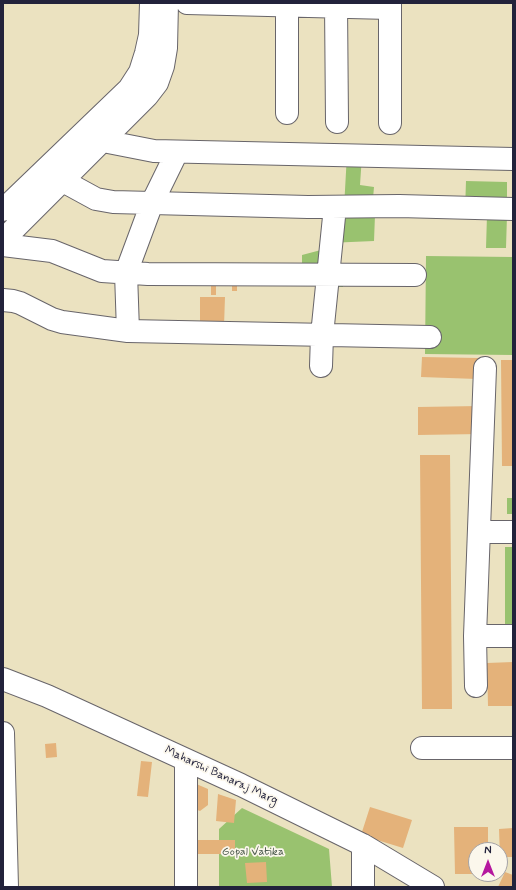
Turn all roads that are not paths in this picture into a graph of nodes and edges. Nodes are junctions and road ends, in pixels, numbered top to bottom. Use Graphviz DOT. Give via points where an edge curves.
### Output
graph roads {
  1 [pos="151,3"];
  2 [pos="167,3"];
  3 [pos="187,3"];
  4 [pos="287,4"];
  5 [pos="336,5"];
  6 [pos="390,6"];
  7 [pos="287,113"];
  8 [pos="337,122"];
  9 [pos="390,123"];
  10 [pos="103,142"];
  11 [pos="177,152"];
  12 [pos="513,159"];
  13 [pos="63,181"];
  14 [pos="152,203"];
  15 [pos="335,207"];
  16 [pos="513,209"];
  17 [pos="3,210"];
  18 [pos="3,245"];
  19 [pos="126,273"];
  20 [pos="329,275"];
  21 [pos="415,275"];
  22 [pos="3,300"];
  23 [pos="128,331"];
  24 [pos="322,335"];
  25 [pos="430,337"];
  26 [pos="321,366"];
  27 [pos="485,368"];
  28 [pos="478,532"];
  29 [pos="513,532"];
  30 [pos="475,636"];
  31 [pos="513,636"];
  32 [pos="3,679"];
  33 [pos="476,686"];
  34 [pos="3,733"];
  35 [pos="422,748"];
  36 [pos="513,748"];
  37 [pos="186,760"];
  38 [pos="363,845"];
  39 [pos="7,887"];
  40 [pos="186,887"];
  41 [pos="363,887"];
  42 [pos="432,887"];
  1 -- 17 [label="street" via="150,35 146,53 140,72 129,88"];
  2 -- 10 [label="street" via="166,48 157,83"];
  3 -- 4 [label="street"];
  4 -- 5 [label="street"];
  4 -- 7 [label="street"];
  5 -- 6 [label="street"];
  5 -- 8 [label="street"];
  6 -- 9 [label="street"];
  10 -- 11 [label="street" via="154,151"];
  10 -- 13 [label="street"];
  11 -- 12 [label="street"];
  11 -- 14 [label="street"];
  13 -- 14 [label="street" via="96,199"];
  13 -- 18 [label="street" via="10,232"];
  14 -- 15 [label="street"];
  14 -- 19 [label="street"];
  15 -- 16 [label="street"];
  15 -- 20 [label="street"];
  18 -- 19 [label="street" via="52,251 102,271"];
  19 -- 20 [label="street"];
  19 -- 23 [label="street"];
  20 -- 21 [label="street"];
  20 -- 24 [label="street"];
  22 -- 23 [label="street" via="13,300 62,322"];
  23 -- 24 [label="street"];
  24 -- 25 [label="street"];
  24 -- 26 [label="street"];
  27 -- 28 [label="street"];
  28 -- 29 [label="street"];
  28 -- 30 [label="street"];
  30 -- 31 [label="street"];
  30 -- 33 [label="street"];
  32 -- 37 [label="street, Maharshi Banaraj Marg" via="47,696"];
  34 -- 39 [label="street"];
  35 -- 36 [label="street"];
  37 -- 38 [label="street, Maharshi Banaraj Marg" via="241,784"];
  37 -- 40 [label="street"];
  38 -- 41 [label="street"];
  38 -- 42 [label="street, Maharshi Banaraj Marg"];
}
